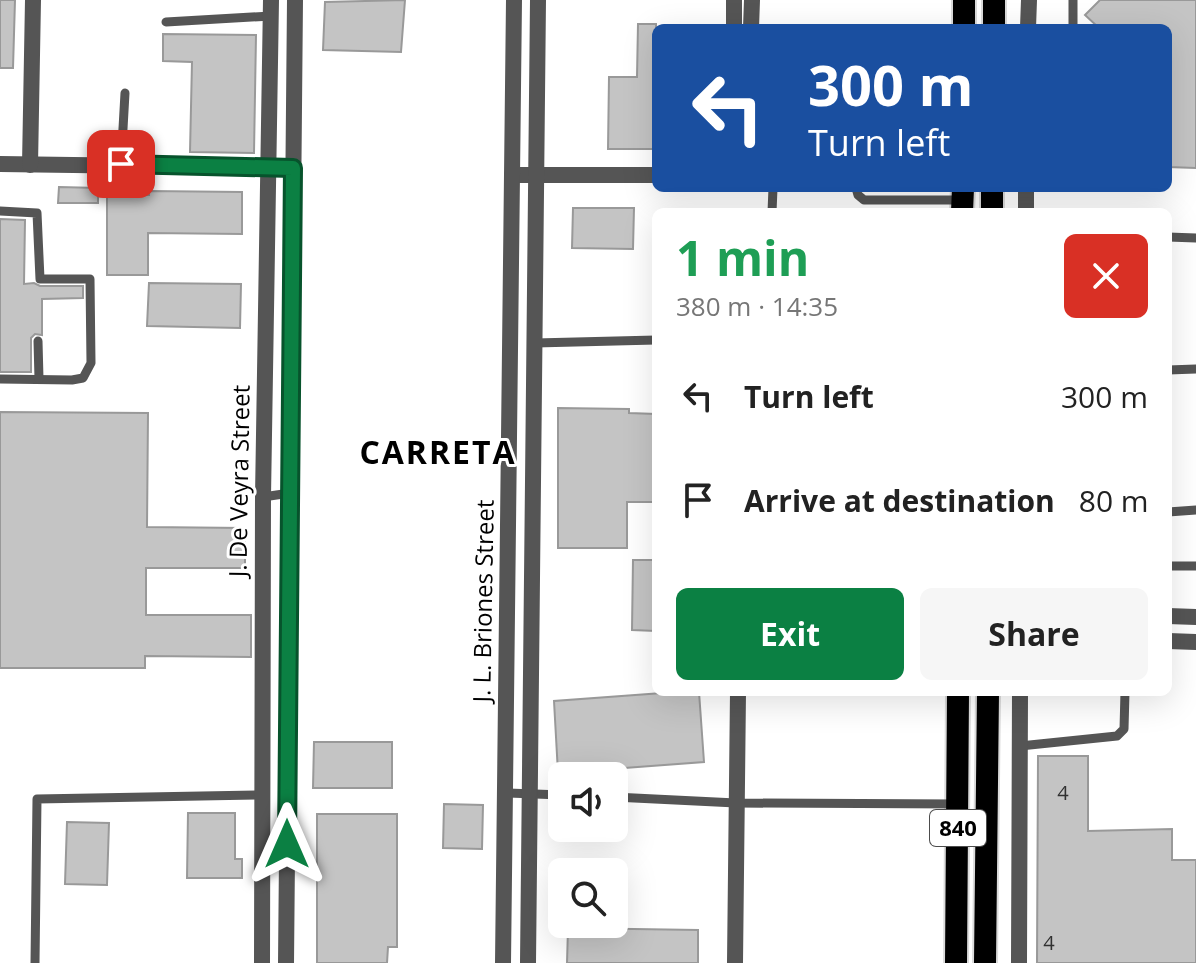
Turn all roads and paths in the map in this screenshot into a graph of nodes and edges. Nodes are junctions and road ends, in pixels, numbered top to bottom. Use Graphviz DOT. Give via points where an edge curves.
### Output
graph roads {
  1 [pos="33,0"];
  2 [pos="295,0"];
  3 [pos="514,0"];
  4 [pos="538,0"];
  5 [pos="734,0"];
  6 [pos="752,0"];
  7 [pos="964,0"];
  8 [pos="994,0"];
  9 [pos="1029,0"];
  10 [pos="1073,0"];
  11 [pos="271,8"];
  12 [pos="166,22"];
  13 [pos="734,24"];
  14 [pos="751,24"];
  15 [pos="964,24"];
  16 [pos="994,24"];
  17 [pos="1028,24"];
  18 [pos="1073,24"];
  19 [pos="125,93"];
  20 [pos="0,164"];
  21 [pos="121,164"];
  22 [pos="30,165"];
  23 [pos="268,168"];
  24 [pos="293,168"];
  25 [pos="512,175"];
  26 [pos="652,175"];
  27 [pos="536,176"];
  28 [pos="857,192"];
  29 [pos="962,200"];
  30 [pos="0,211"];
  31 [pos="1172,237"];
  32 [pos="1196,238"];
  33 [pos="652,340"];
  34 [pos="38,341"];
  35 [pos="535,343"];
  36 [pos="1196,369"];
  37 [pos="1172,370"];
  38 [pos="0,379"];
  39 [pos="39,379"];
  40 [pos="534,490"];
  41 [pos="509,491"];
  42 [pos="290,493"];
  43 [pos="263,497"];
  44 [pos="1196,510"];
  45 [pos="1172,512"];
  46 [pos="1172,566"];
  47 [pos="1196,566"];
  48 [pos="1172,616"];
  49 [pos="1196,617"];
  50 [pos="1172,641"];
  51 [pos="1196,642"];
  52 [pos="738,696"];
  53 [pos="958,696"];
  54 [pos="988,696"];
  55 [pos="1020,696"];
  56 [pos="1125,696"];
  57 [pos="1020,746"];
  58 [pos="505,793"];
  59 [pos="531,793"];
  60 [pos="548,794"];
  61 [pos="262,795"];
  62 [pos="628,798"];
  63 [pos="736,803"];
  64 [pos="958,804"];
  65 [pos="35,963"];
  66 [pos="262,963"];
  67 [pos="286,963"];
  68 [pos="503,963"];
  69 [pos="528,963"];
  70 [pos="735,963"];
  71 [pos="956,963"];
  72 [pos="985,963"];
  73 [pos="1019,963"];
  1 -- 22 [label="street"];
  2 -- 24 [label="street, J. De Veyra Street"];
  3 -- 25 [label="street, J. L. Briones Street"];
  4 -- 27 [label="street, J. L. Briones Street"];
  5 -- 13 [label="street"];
  6 -- 14 [label="street"];
  7 -- 15 [label="highway"];
  8 -- 16 [label="highway"];
  9 -- 17 [label="street"];
  10 -- 18 [label="lane"];
  11 -- 12 [label="lane"];
  11 -- 23 [label="street, J. De Veyra Street"];
  19 -- 21 [label="lane"];
  20 -- 22 [label="street"];
  21 -- 22 [label="street"];
  21 -- 23 [label="street"];
  23 -- 24 [label="street"];
  23 -- 43 [label="street, J. De Veyra Street"];
  24 -- 42 [label="street, J. De Veyra Street"];
  25 -- 27 [label="street"];
  25 -- 41 [label="street, J. L. Briones Street"];
  26 -- 27 [label="street"];
  27 -- 35 [label="street, J. L. Briones Street"];
  28 -- 29 [label="lane" via="864,200"];
  30 -- 39 [label="lane" via="37,213 40,279 90,279 91,363 83,378"];
  31 -- 32 [label="lane"];
  33 -- 35 [label="lane"];
  34 -- 39 [label="lane"];
  35 -- 40 [label="street, J. L. Briones Street"];
  36 -- 37 [label="lane"];
  38 -- 39 [label="lane"];
  40 -- 41 [label="street"];
  40 -- 59 [label="street, J. L. Briones Street"];
  41 -- 58 [label="street, J. L. Briones Street"];
  42 -- 43 [label="lane"];
  42 -- 67 [label="street, J. De Veyra Street"];
  43 -- 61 [label="street, J. De Veyra Street"];
  44 -- 45 [label="lane"];
  46 -- 47 [label="lane"];
  48 -- 49 [label="street"];
  50 -- 51 [label="street"];
  52 -- 63 [label="street"];
  53 -- 64 [label="highway, 840"];
  54 -- 72 [label="highway, 840"];
  55 -- 57 [label="street"];
  56 -- 57 [label="lane" via="1124,729 1117,736"];
  57 -- 73 [label="street"];
  58 -- 59 [label="lane"];
  58 -- 68 [label="street, J. L. Briones Street"];
  59 -- 60 [label="lane"];
  59 -- 69 [label="street, J. L. Briones Street"];
  61 -- 65 [label="lane" via="37,799"];
  61 -- 66 [label="street, J. De Veyra Street"];
  62 -- 63 [label="lane"];
  63 -- 64 [label="lane"];
  63 -- 70 [label="street"];
  64 -- 71 [label="highway, 840"];
}
